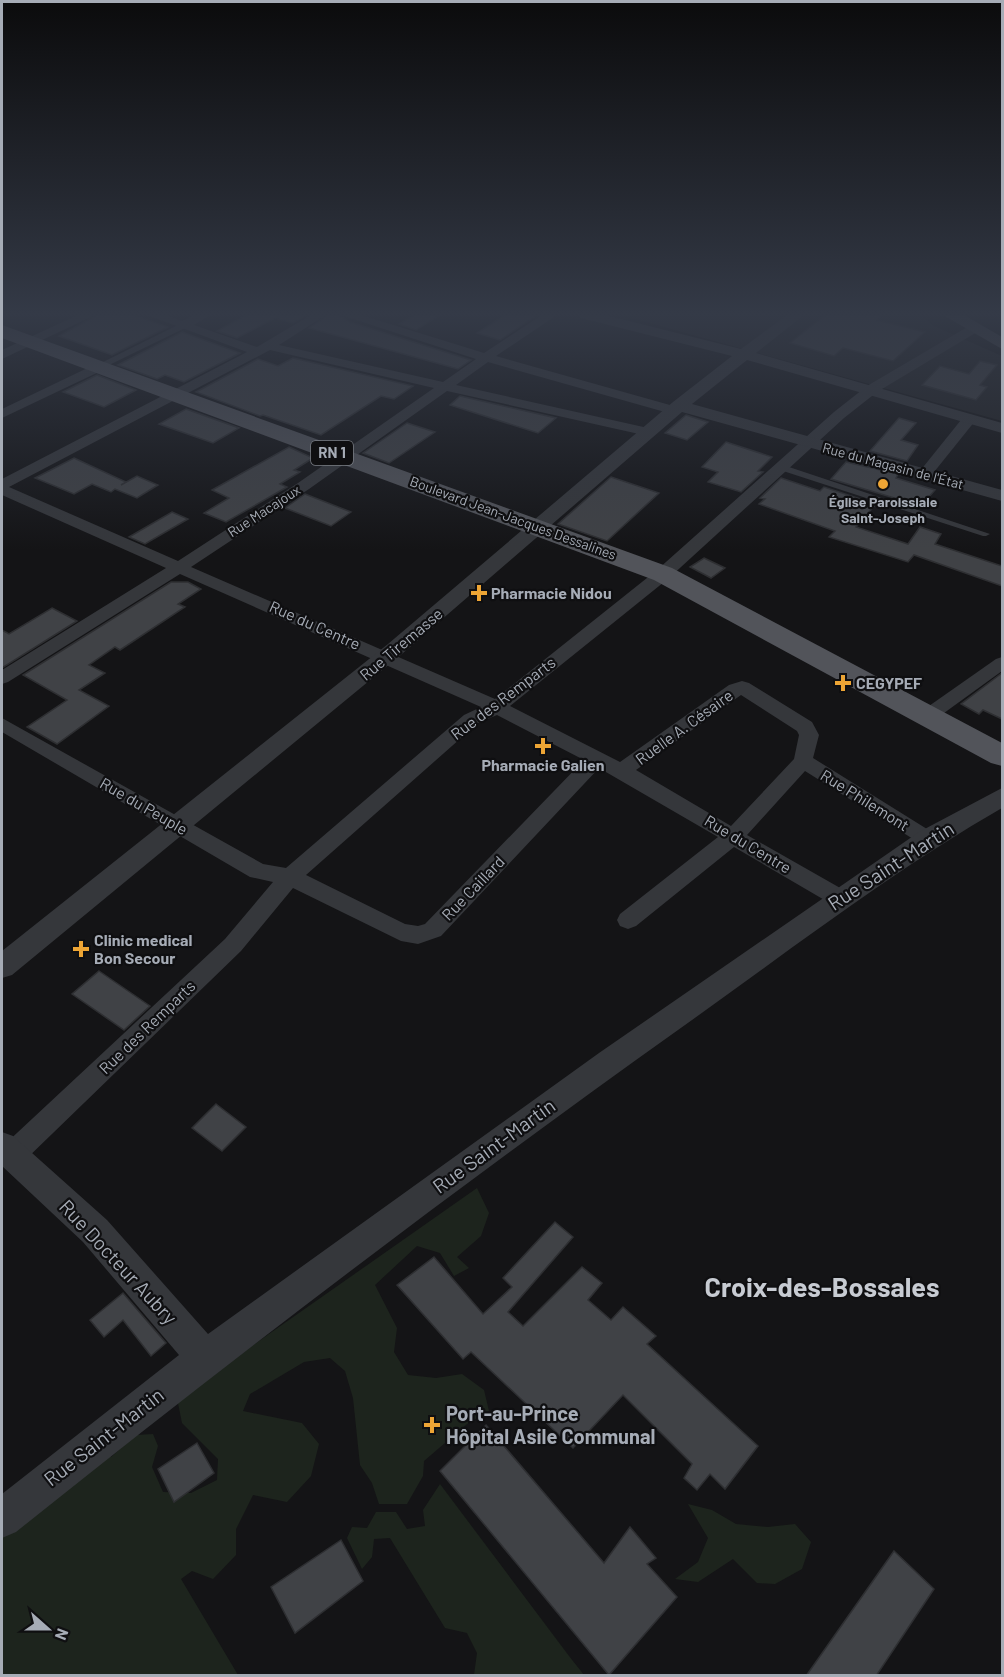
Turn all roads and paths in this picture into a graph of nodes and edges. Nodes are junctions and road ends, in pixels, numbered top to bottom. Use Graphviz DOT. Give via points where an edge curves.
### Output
graph roads {
  1 [pos="44,393"];
  2 [pos="435,393"];
  3 [pos="477,393"];
  4 [pos="617,393"];
  5 [pos="694,393"];
  6 [pos="867,393"];
  7 [pos="886,393"];
  8 [pos="176,394"];
  9 [pos="676,408"];
  10 [pos="2,414"];
  11 [pos="970,418"];
  12 [pos="1002,428"];
  13 [pos="648,432"];
  14 [pos="806,443"];
  15 [pos="345,458"];
  16 [pos="780,467"];
  17 [pos="925,474"];
  18 [pos="2,485"];
  19 [pos="2,490"];
  20 [pos="1002,496"];
  21 [pos="540,527"];
  22 [pos="986,534"];
  23 [pos="181,566"];
  24 [pos="663,574"];
  25 [pos="387,657"];
  26 [pos="1002,663"];
  27 [pos="2,678"];
  28 [pos="497,707"];
  29 [pos="926,717"];
  30 [pos="2,724"];
  31 [pos="1002,756"];
  32 [pos="597,758"];
  33 [pos="803,761"];
  34 [pos="621,771"];
  35 [pos="1002,798"];
  36 [pos="177,825"];
  37 [pos="735,835"];
  38 [pos="928,839"];
  39 [pos="290,877"];
  40 [pos="841,899"];
  41 [pos="627,920"];
  42 [pos="2,967"];
  43 [pos="7,1151"];
  44 [pos="205,1358"];
  45 [pos="2,1518"];
  1 -- 10 [label="street"];
  2 -- 15 [label="street, Rue Macajoux"];
  3 -- 13 [label="street"];
  4 -- 9 [label="street"];
  5 -- 9 [label="street, Rue Tiremasse"];
  6 -- 14 [label="street, Rue des Remparts"];
  7 -- 11 [label="street"];
  8 -- 15 [label="main road, Boulevard Jean-Jacques Dessalines / RN 1"];
  8 -- 18 [label="street"];
  9 -- 13 [label="street, Rue Tiremasse"];
  9 -- 14 [label="street, Rue du Magasin de l'État"];
  11 -- 12 [label="street"];
  11 -- 17 [label="street"];
  13 -- 21 [label="street, Rue Tiremasse"];
  14 -- 16 [label="street, Rue des Remparts"];
  14 -- 17 [label="street, Rue du Magasin de l'État"];
  15 -- 21 [label="main road, Boulevard Jean-Jacques Dessalines / RN 1"];
  15 -- 23 [label="street, Rue Macajoux"];
  16 -- 22 [label="lane"];
  16 -- 24 [label="street, Rue des Remparts"];
  17 -- 20 [label="street, Rue du Magasin de l'État"];
  19 -- 23 [label="street, Rue du Centre"];
  21 -- 24 [label="main road, Boulevard Jean-Jacques Dessalines / RN 1"];
  21 -- 25 [label="street, Rue Tiremasse"];
  23 -- 25 [label="street, Rue du Centre"];
  23 -- 27 [label="street, Rue Macajoux"];
  24 -- 28 [label="street, Rue des Remparts"];
  24 -- 29 [label="main road, Boulevard Jean-Jacques Dessalines / RN 1"];
  25 -- 28 [label="street, Rue du Centre"];
  25 -- 36 [label="street, Rue Tiremasse"];
  26 -- 29 [label="street"];
  28 -- 32 [label="street, Rue du Centre"];
  28 -- 39 [label="street, Rue des Remparts" via="471,719"];
  29 -- 31 [label="main road, Boulevard Jean-Jacques Dessalines / RN 1"];
  30 -- 36 [label="street, Rue du Peuple"];
  32 -- 34 [label="street, Rue du Centre"];
  32 -- 39 [label="street, Rue Caillard" via="433,930 418,934 401,932"];
  33 -- 34 [label="street, Ruelle A. Césaire" via="808,730 748,688 736,688"];
  33 -- 37 [label="street"];
  33 -- 38 [label="street, Rue Philemont"];
  34 -- 37 [label="street, Rue du Centre"];
  35 -- 38 [label="street, Rue Saint-Martin"];
  36 -- 39 [label="street, Rue du Peuple" via="258,871"];
  36 -- 42 [label="street, Rue Tiremasse"];
  37 -- 40 [label="street, Rue du Centre"];
  37 -- 41 [label="street"];
  38 -- 40 [label="street, Rue Saint-Martin"];
  39 -- 43 [label="street, Rue des Remparts" via="233,945"];
  40 -- 44 [label="street, Rue Saint-Martin" via="610,1062"];
  43 -- 44 [label="street, Rue Docteur Aubry" via="95,1231"];
  44 -- 45 [label="street, Rue Saint-Martin"];
}
